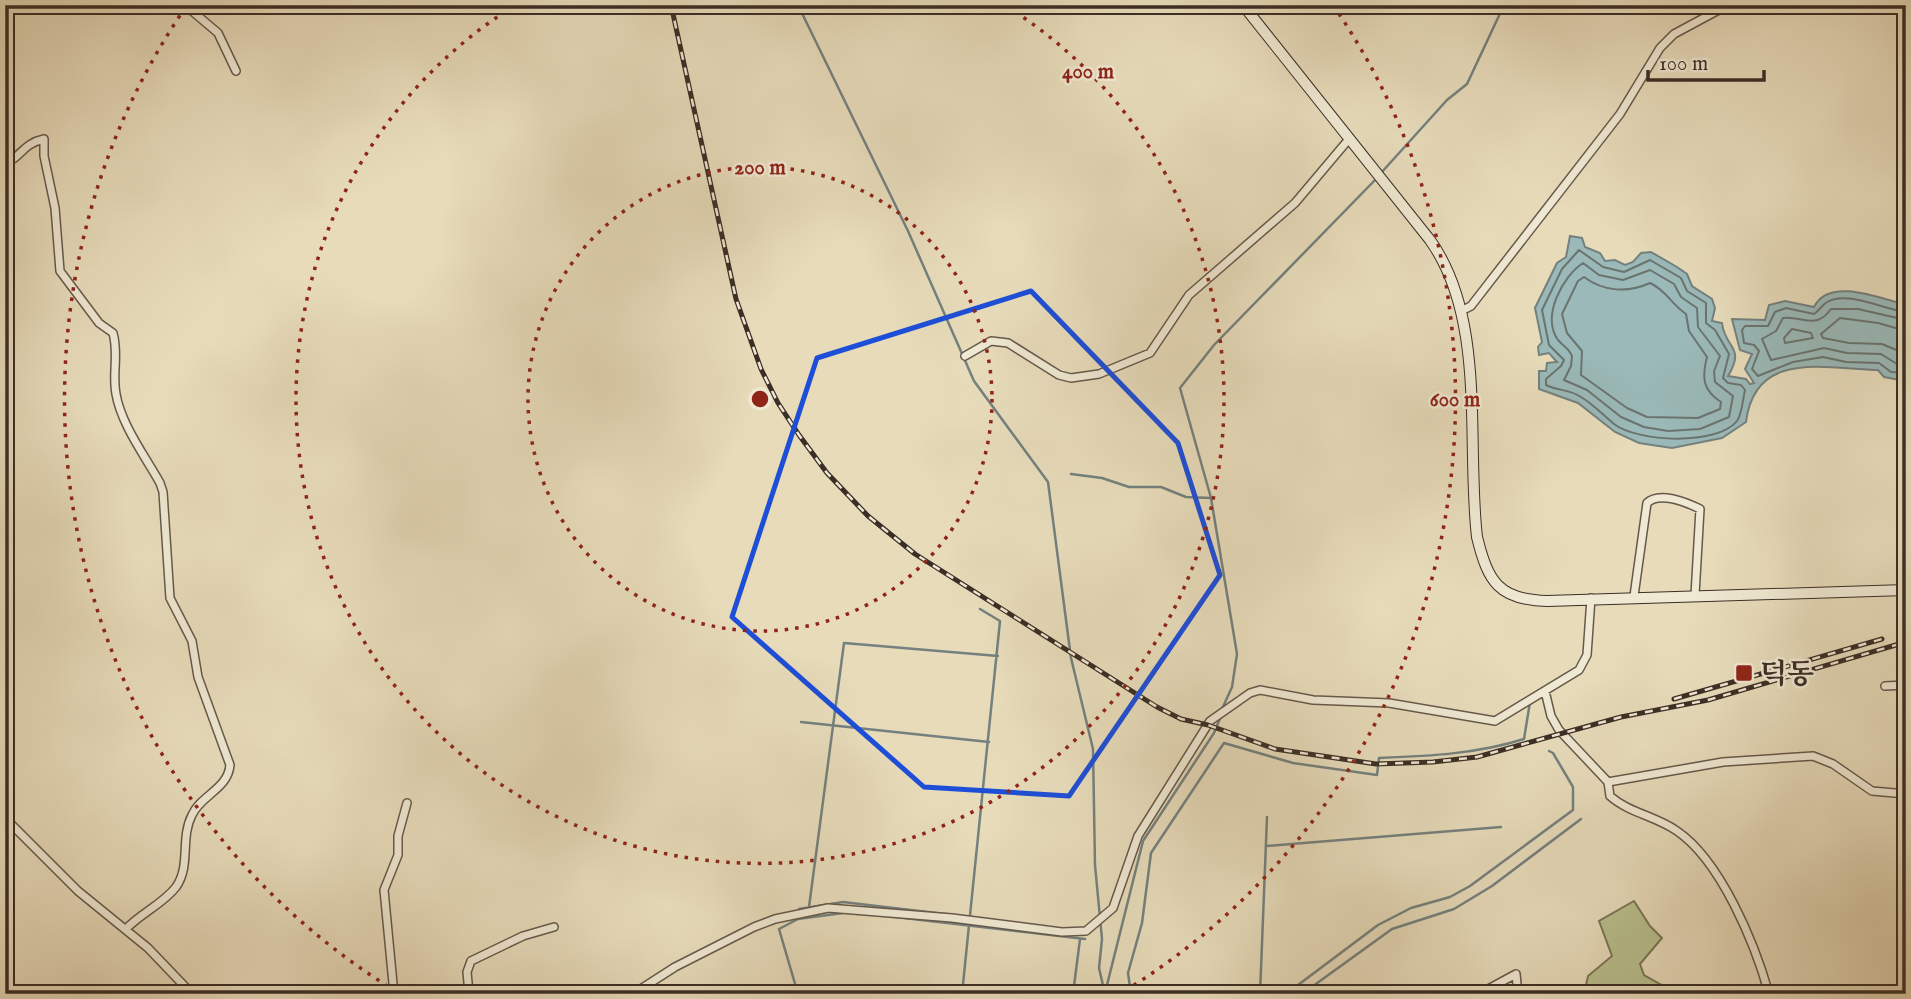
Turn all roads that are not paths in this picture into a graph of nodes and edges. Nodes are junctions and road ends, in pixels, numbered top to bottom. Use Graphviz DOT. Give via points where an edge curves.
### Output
graph roads {
  1 [pos="185,5"];
  2 [pos="1243,5"];
  3 [pos="1728,5"];
  4 [pos="236,71"];
  5 [pos="1349,139"];
  6 [pos="5,162"];
  7 [pos="1463,310"];
  8 [pos="965,356"];
  9 [pos="1906,590"];
  10 [pos="1695,595"];
  11 [pos="1634,597"];
  12 [pos="1591,598"];
  13 [pos="1906,685"];
  14 [pos="1885,686"];
  15 [pos="1545,691"];
  16 [pos="1608,782"];
  17 [pos="1906,794"];
  18 [pos="407,803"];
  19 [pos="5,818"];
  20 [pos="554,928"];
  21 [pos="126,929"];
  22 [pos="192,994"];
  23 [pos="394,994"];
  24 [pos="469,994"];
  25 [pos="633,994"];
  26 [pos="1479,994"];
  27 [pos="1518,994"];
  28 [pos="1769,994"];
  1 -- 4 [label="street" via="218,33"];
  2 -- 5 [label="main road"];
  3 -- 7 [label="street" via="1674,34 1660,48 1620,114 1471,306"];
  5 -- 7 [label="main road" via="1442,258"];
  5 -- 8 [label="street" via="1295,203 1189,295 1150,353 1099,374 1071,378 1007,343 991,341"];
  6 -- 21 [label="street" via="16,158 25,145 44,139 60,271 99,323 113,333 120,408 163,492 170,598 192,641 198,677 230,765 223,783 190,818 184,869 175,889"];
  7 -- 12 [label="main road" via="1475,517 1485,568 1504,592 1521,600"];
  9 -- 10 [label="main road"];
  10 -- 11 [label="main road"];
  10 -- 11 [label="street" via="1700,509 1658,497 1647,503"];
  11 -- 12 [label="main road"];
  12 -- 15 [label="street" via="1587,655 1579,670"];
  13 -- 14 [label="street"];
  15 -- 16 [label="street" via="1559,730"];
  15 -- 25 [label="street" via="1495,721 1389,703 1250,693 1210,721 1138,836 1113,908 1086,931 828,908 754,927"];
  16 -- 17 [label="street" via="1723,762 1814,756 1872,791"];
  16 -- 28 [label="street" via="1615,801 1675,829 1706,860 1754,943"];
  18 -- 23 [label="street" via="398,855 384,890"];
  19 -- 21 [label="street" via="78,891"];
  20 -- 24 [label="street" via="523,936 471,961"];
  21 -- 22 [label="street"];
  26 -- 27 [label="street" via="1516,974"];
}
